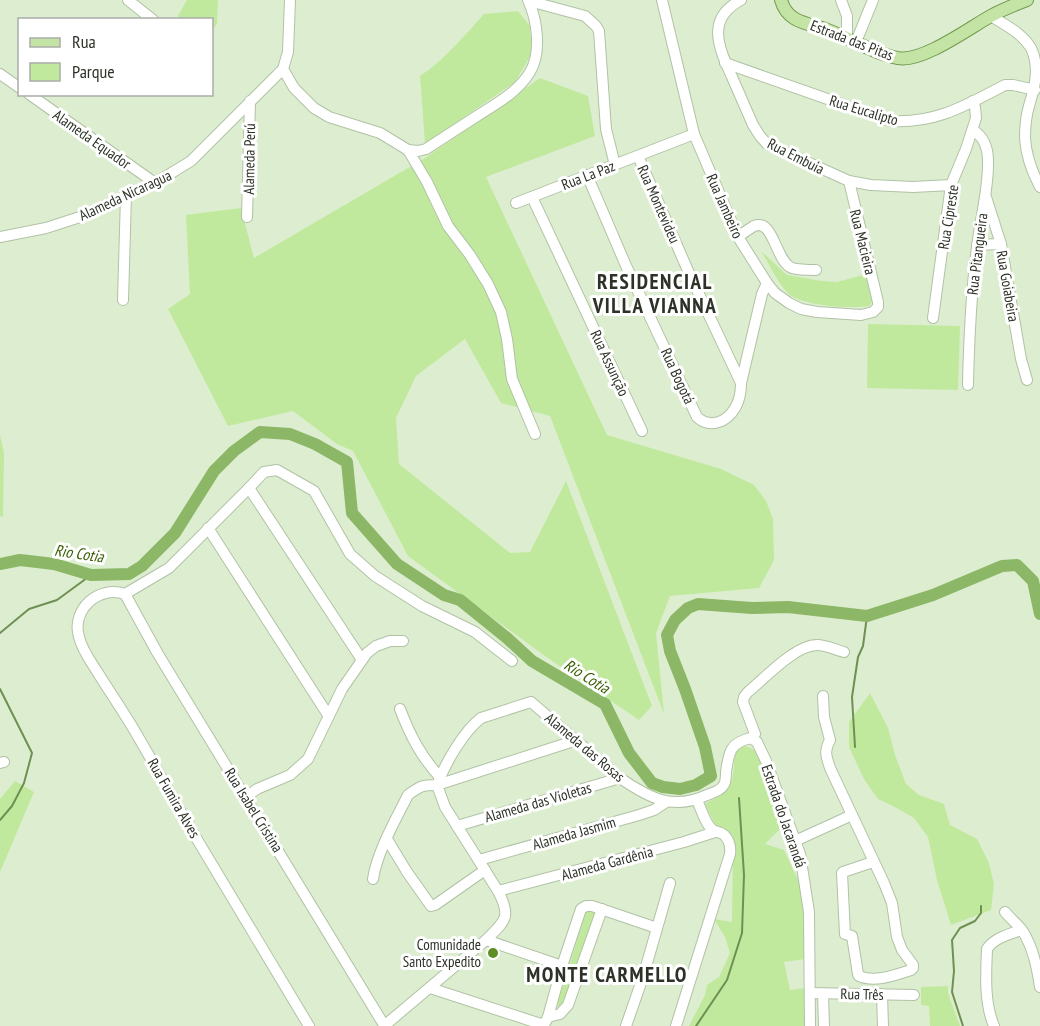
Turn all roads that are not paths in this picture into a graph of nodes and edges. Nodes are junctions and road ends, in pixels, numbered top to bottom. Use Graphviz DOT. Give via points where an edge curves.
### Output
graph roads {
  1 [pos="128,0"];
  2 [pos="290,0"];
  3 [pos="662,0"];
  4 [pos="741,0"];
  5 [pos="781,0"];
  6 [pos="841,0"];
  7 [pos="873,0"];
  8 [pos="1027,0"];
  9 [pos="528,1"];
  10 [pos="867,15"];
  11 [pos="847,16"];
  12 [pos="991,16"];
  13 [pos="150,18"];
  14 [pos="852,40"];
  15 [pos="725,63"];
  16 [pos="283,69"];
  17 [pos="0,75"];
  18 [pos="18,87"];
  19 [pos="1035,90"];
  20 [pos="987,94"];
  21 [pos="31,96"];
  22 [pos="250,101"];
  23 [pos="972,101"];
  24 [pos="976,118"];
  25 [pos="973,130"];
  26 [pos="694,134"];
  27 [pos="408,150"];
  28 [pos="638,156"];
  29 [pos="615,165"];
  30 [pos="587,175"];
  31 [pos="849,181"];
  32 [pos="155,183"];
  33 [pos="951,185"];
  34 [pos="1040,187"];
  35 [pos="985,193"];
  36 [pos="126,196"];
  37 [pos="532,197"];
  38 [pos="516,203"];
  39 [pos="247,217"];
  40 [pos="0,237"];
  41 [pos="738,237"];
  42 [pos="1001,244"];
  43 [pos="977,245"];
  44 [pos="816,270"];
  45 [pos="767,283"];
  46 [pos="123,300"];
  47 [pos="878,302"];
  48 [pos="933,318"];
  49 [pos="1027,380"];
  50 [pos="741,383"];
  51 [pos="968,385"];
  52 [pos="642,431"];
  53 [pos="535,434"];
  54 [pos="249,488"];
  55 [pos="208,528"];
  56 [pos="124,594"];
  57 [pos="403,641"];
  58 [pos="844,652"];
  59 [pos="362,660"];
  60 [pos="512,661"];
  61 [pos="823,696"];
  62 [pos="400,709"];
  63 [pos="328,715"];
  64 [pos="755,734"];
  65 [pos="577,740"];
  66 [pos="620,778"];
  67 [pos="439,781"];
  68 [pos="246,797"];
  69 [pos="697,800"];
  70 [pos="666,802"];
  71 [pos="852,815"];
  72 [pos="457,826"];
  73 [pos="715,832"];
  74 [pos="387,839"];
  75 [pos="795,841"];
  76 [pos="479,860"];
  77 [pos="873,862"];
  78 [pos="486,870"];
  79 [pos="373,879"];
  80 [pos="670,883"];
  81 [pos="498,891"];
  82 [pos="602,909"];
  83 [pos="1005,912"];
  84 [pos="657,928"];
  85 [pos="1021,930"];
  86 [pos="486,940"];
  87 [pos="562,966"];
  88 [pos="1040,987"];
  89 [pos="430,988"];
  90 [pos="810,993"];
  91 [pos="823,994"];
  92 [pos="882,994"];
  93 [pos="914,995"];
  94 [pos="546,1021"];
  95 [pos="309,1026"];
  96 [pos="384,1026"];
  97 [pos="626,1026"];
  98 [pos="676,1026"];
  99 [pos="810,1026"];
  100 [pos="824,1026"];
  101 [pos="883,1026"];
  102 [pos="994,1026"];
  1 -- 13 [label="street"];
  2 -- 16 [label="street" via="288,52"];
  3 -- 26 [label="street, Rua Jambeiro"];
  4 -- 15 [label="street, Rua Embuia" via="719,22 719,48"];
  5 -- 14 [label="main road, Estrada das Pitas" via="796,20"];
  6 -- 11 [label="street"];
  7 -- 10 [label="street"];
  8 -- 12 [label="main road, Estrada das Pitas"];
  9 -- 27 [label="street" via="536,21 536,59 520,85 502,101 426,149"];
  9 -- 29 [label="street" via="585,16 596,26 606,129"];
  10 -- 11 [label="street"];
  10 -- 14 [label="street"];
  11 -- 14 [label="street"];
  12 -- 14 [label="main road, Estrada das Pitas" via="916,57 896,58"];
  12 -- 19 [label="street" via="1011,28 1031,48 1036,63"];
  15 -- 23 [label="street, Rua Eucalipto" via="890,121 921,121"];
  15 -- 31 [label="street, Rua Embuia" via="753,125 767,144"];
  16 -- 22 [label="street, Alameda Nicaragua"];
  16 -- 27 [label="street" via="294,88 314,108 329,117 380,133"];
  17 -- 18 [label="street"];
  19 -- 20 [label="street, Rua Eucalipto" via="1005,85"];
  19 -- 34 [label="street" via="1025,139"];
  20 -- 23 [label="street, Rua Eucalipto"];
  20 -- 24 [label="street, Rua Cipreste"];
  21 -- 32 [label="street, Alameda Equador"];
  22 -- 32 [label="street, Alameda Nicaragua" via="191,161"];
  22 -- 39 [label="street, Alameda Perú"];
  23 -- 24 [label="street, Rua Cipreste"];
  24 -- 25 [label="street, Rua Cipreste"];
  25 -- 33 [label="street, Rua Cipreste"];
  25 -- 35 [label="street, Rua Pitangueira" via="980,134 988,152"];
  26 -- 28 [label="street, Rua La Paz"];
  26 -- 41 [label="street, Rua Jambeiro"];
  27 -- 53 [label="street" via="448,226 471,255 501,312 512,379"];
  28 -- 29 [label="street, Rua La Paz"];
  28 -- 50 [label="street, Rua Montevideu"];
  29 -- 30 [label="street, Rua La Paz"];
  30 -- 37 [label="street, Rua La Paz"];
  30 -- 50 [label="street, Rua Bogotá" via="697,417 709,423 726,418 736,406"];
  31 -- 33 [label="street, Rua Embuia" via="913,187"];
  31 -- 47 [label="street, Rua Macieira"];
  32 -- 36 [label="street, Alameda Nicaragua"];
  33 -- 48 [label="street, Rua Cipreste"];
  35 -- 42 [label="street, Rua Goiabeira"];
  35 -- 43 [label="street, Rua Pitangueira"];
  36 -- 40 [label="street, Alameda Nicaragua" via="80,217"];
  36 -- 46 [label="street"];
  37 -- 38 [label="street, Rua La Paz"];
  37 -- 52 [label="street, Rua Assunção"];
  41 -- 44 [label="street" via="754,226 766,227 785,263 792,268"];
  41 -- 45 [label="street, Rua Jambeiro"];
  42 -- 43 [label="street"];
  42 -- 49 [label="street, Rua Goiabeira"];
  43 -- 51 [label="street, Rua Pitangueira"];
  45 -- 47 [label="street, Rua Jambeiro" via="789,303 817,312 869,314 876,311"];
  45 -- 50 [label="street, Rua Bogotá"];
  54 -- 55 [label="street"];
  54 -- 59 [label="street"];
  54 -- 60 [label="street" via="264,472 277,470 314,490 350,554 375,576 422,606 475,632"];
  55 -- 56 [label="street" via="169,568"];
  55 -- 63 [label="street"];
  56 -- 68 [label="street, Rua Isabel Cristina"];
  56 -- 95 [label="street, Rua Fumira Alves" via="107,592 91,600 76,625 79,638"];
  57 -- 59 [label="street" via="376,646"];
  58 -- 64 [label="street" via="823,645 807,647 748,692 743,702"];
  59 -- 63 [label="street"];
  61 -- 71 [label="street" via="830,740 826,756"];
  62 -- 67 [label="street" via="410,735"];
  63 -- 68 [label="street" via="308,759 290,774"];
  65 -- 66 [label="street, Alameda das Rosas"];
  65 -- 67 [label="street"];
  65 -- 67 [label="street, Alameda das Rosas" via="531,702 474,723"];
  66 -- 70 [label="street, Alameda das Rosas"];
  66 -- 72 [label="street, Alameda das Violetas"];
  67 -- 72 [label="street" via="445,807"];
  67 -- 74 [label="street" via="408,795"];
  68 -- 96 [label="street, Rua Isabel Cristina"];
  69 -- 70 [label="street, Alameda das Rosas"];
  69 -- 73 [label="street"];
  69 -- 75 [label="street, Estrada do Jacarandá" via="723,786 731,749 751,738 766,761"];
  70 -- 76 [label="street, Alameda Jasmim" via="639,815"];
  71 -- 75 [label="street"];
  71 -- 77 [label="street"];
  72 -- 76 [label="street"];
  73 -- 81 [label="street, Alameda Gardênia"];
  73 -- 98 [label="street" via="725,837 730,854"];
  74 -- 78 [label="street" via="430,906"];
  74 -- 79 [label="street"];
  75 -- 90 [label="street, Estrada do Jacarandá" via="809,912"];
  76 -- 78 [label="street"];
  77 -- 77 [label="street" via="842,873 846,934 852,936 859,976 884,978 913,966 902,950 892,903"];
  78 -- 81 [label="street"];
  80 -- 84 [label="street"];
  81 -- 86 [label="street" via="506,914"];
  82 -- 84 [label="street"];
  82 -- 87 [label="street" via="582,909"];
  82 -- 94 [label="street" via="568,1005"];
  83 -- 85 [label="street"];
  84 -- 97 [label="street"];
  85 -- 88 [label="street" via="1034,955"];
  85 -- 102 [label="street" via="998,939 987,949 988,1002"];
  86 -- 87 [label="street"];
  86 -- 89 [label="street"];
  87 -- 94 [label="street"];
  89 -- 94 [label="street"];
  89 -- 96 [label="street"];
  90 -- 91 [label="street, Rua Três"];
  90 -- 99 [label="street, Estrada do Jacarandá"];
  91 -- 92 [label="street, Rua Três"];
  91 -- 100 [label="street"];
  92 -- 93 [label="street, Rua Três"];
  92 -- 101 [label="street"];
}
